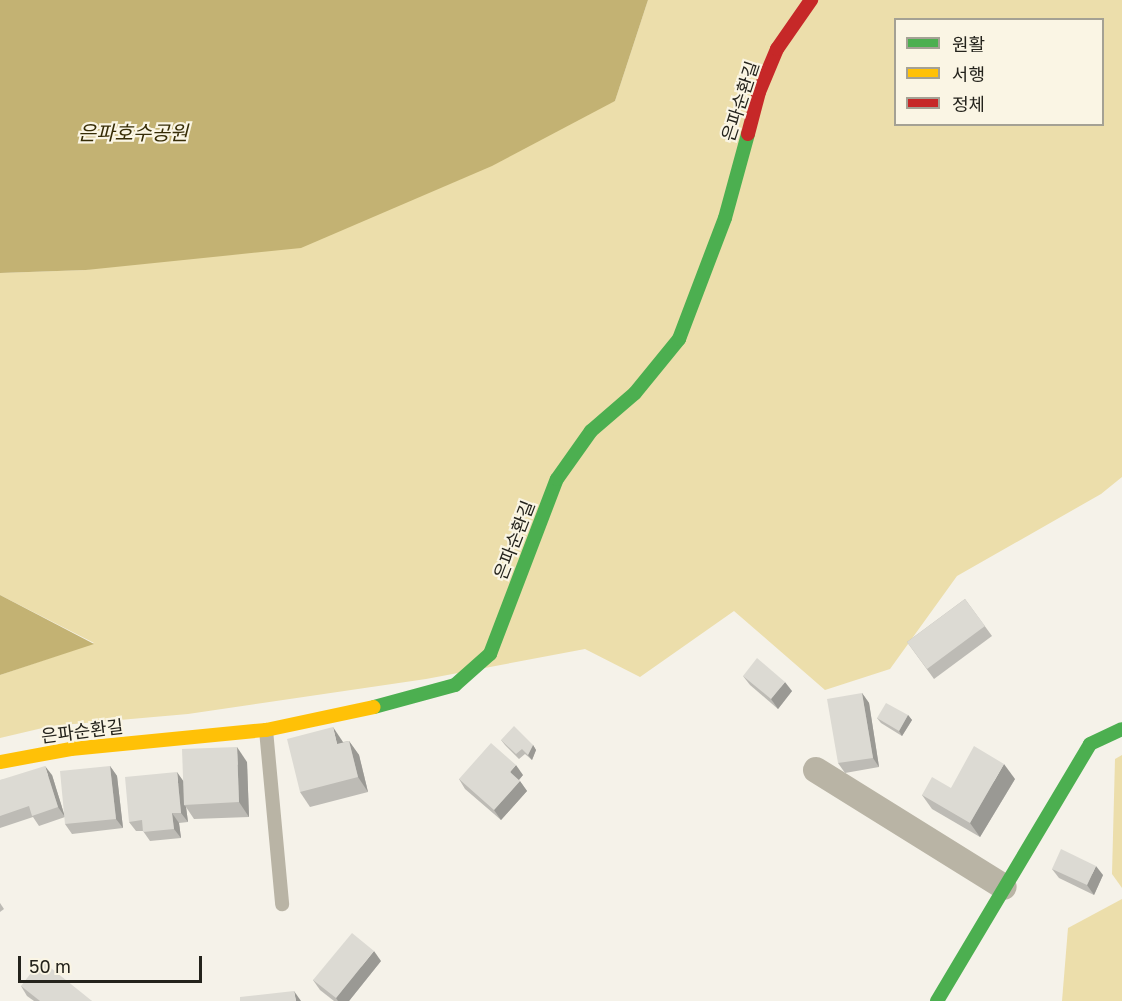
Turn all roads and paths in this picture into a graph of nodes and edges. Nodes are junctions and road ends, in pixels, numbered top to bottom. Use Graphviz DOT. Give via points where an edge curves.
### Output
graph roads {
  1 [pos="811,0"];
  2 [pos="1122,729"];
  3 [pos="266,730"];
  4 [pos="0,762"];
  5 [pos="816,770"];
  6 [pos="1004,887"];
  7 [pos="282,904"];
  8 [pos="937,1001"];
  1 -- 3 [label="street, 은파순환길" via="777,49 759,92 724,218 679,339 635,393 591,431 556,479 490,654 455,685"];
  2 -- 6 [label="street" via="1090,744"];
  3 -- 4 [label="street, 은파순환길" via="71,749"];
  3 -- 7 [label="lane"];
  5 -- 6 [label="street"];
  6 -- 8 [label="street"];
}
